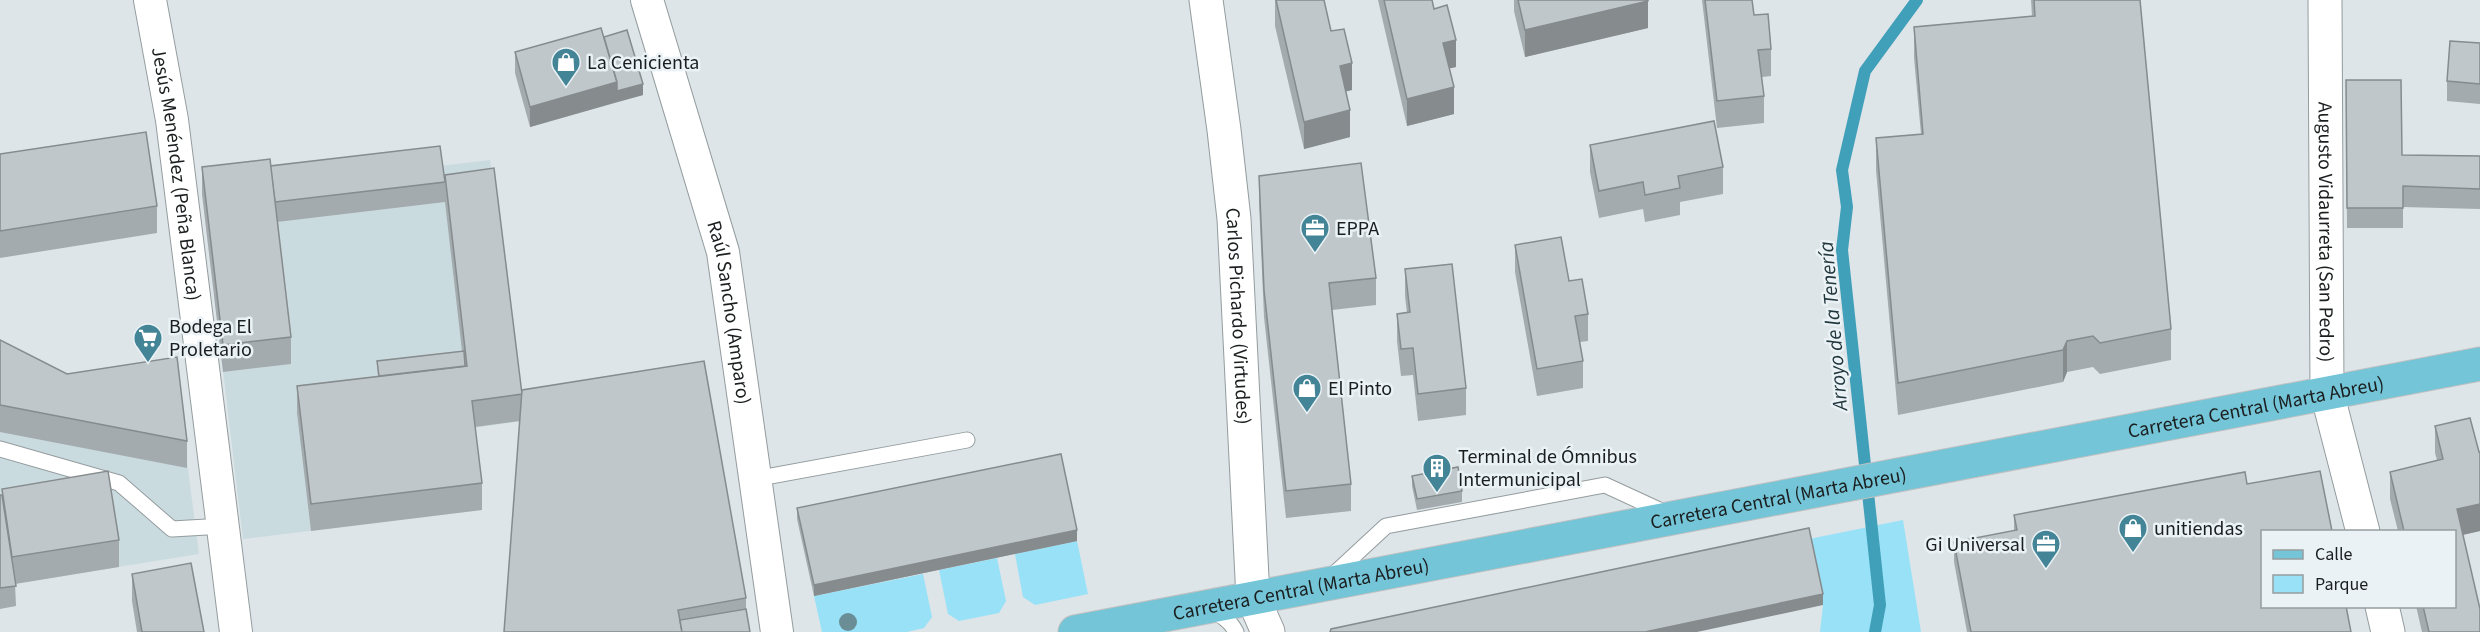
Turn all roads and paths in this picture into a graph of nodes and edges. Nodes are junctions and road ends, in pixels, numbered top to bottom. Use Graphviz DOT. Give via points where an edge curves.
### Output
graph roads {
  1 [pos="150,0"];
  2 [pos="646,0"];
  3 [pos="1206,0"];
  4 [pos="2325,0"];
  5 [pos="2480,364"];
  6 [pos="2327,393"];
  7 [pos="967,440"];
  8 [pos="0,449"];
  9 [pos="755,478"];
  10 [pos="119,483"];
  11 [pos="86,488"];
  12 [pos="1677,518"];
  13 [pos="224,526"];
  14 [pos="2363,530"];
  15 [pos="1322,585"];
  16 [pos="1253,598"];
  17 [pos="2382,608"];
  18 [pos="1194,609"];
  19 [pos="236,632"];
  20 [pos="777,632"];
  21 [pos="1075,632"];
  22 [pos="1236,632"];
  23 [pos="1254,632"];
  24 [pos="1268,632"];
  25 [pos="2388,632"];
  1 -- 13 [label="street, Jesús Menéndez (Peña Blanca)" via="173,132"];
  2 -- 9 [label="street, Raúl Sancho (Amparo)" via="723,252"];
  3 -- 16 [label="street, Carlos Pichardo (Virtudes)" via="1234,219"];
  4 -- 6 [label="street, Augusto Vidaurreta (San Pedro)"];
  5 -- 6 [label="main road, Carretera Central (Marta Abreu)"];
  6 -- 12 [label="main road, Carretera Central (Marta Abreu)"];
  6 -- 14 [label="street, Augusto Vidaurreta (San Pedro)"];
  7 -- 9 [label="lane"];
  8 -- 10 [label="lane"];
  9 -- 20 [label="street, Raúl Sancho (Amparo)"];
  10 -- 11 [label="lane"];
  10 -- 13 [label="lane" via="171,529"];
  12 -- 15 [label="main road, Carretera Central (Marta Abreu)"];
  12 -- 15 [label="lane" via="1605,485 1386,526"];
  13 -- 19 [label="street, Jesús Menéndez (Peña Blanca)"];
  15 -- 16 [label="main road, Carretera Central (Marta Abreu)"];
  16 -- 18 [label="main road, Carretera Central (Marta Abreu)"];
  16 -- 23 [label="lane"];
  16 -- 24 [label="street, Carlos Pichardo (Virtudes)"];
  17 -- 25 [label="street"];
  18 -- 21 [label="main road, Carretera Central (Marta Abreu)"];
  18 -- 22 [label="lane" via="1208,609 1221,615"];
}
